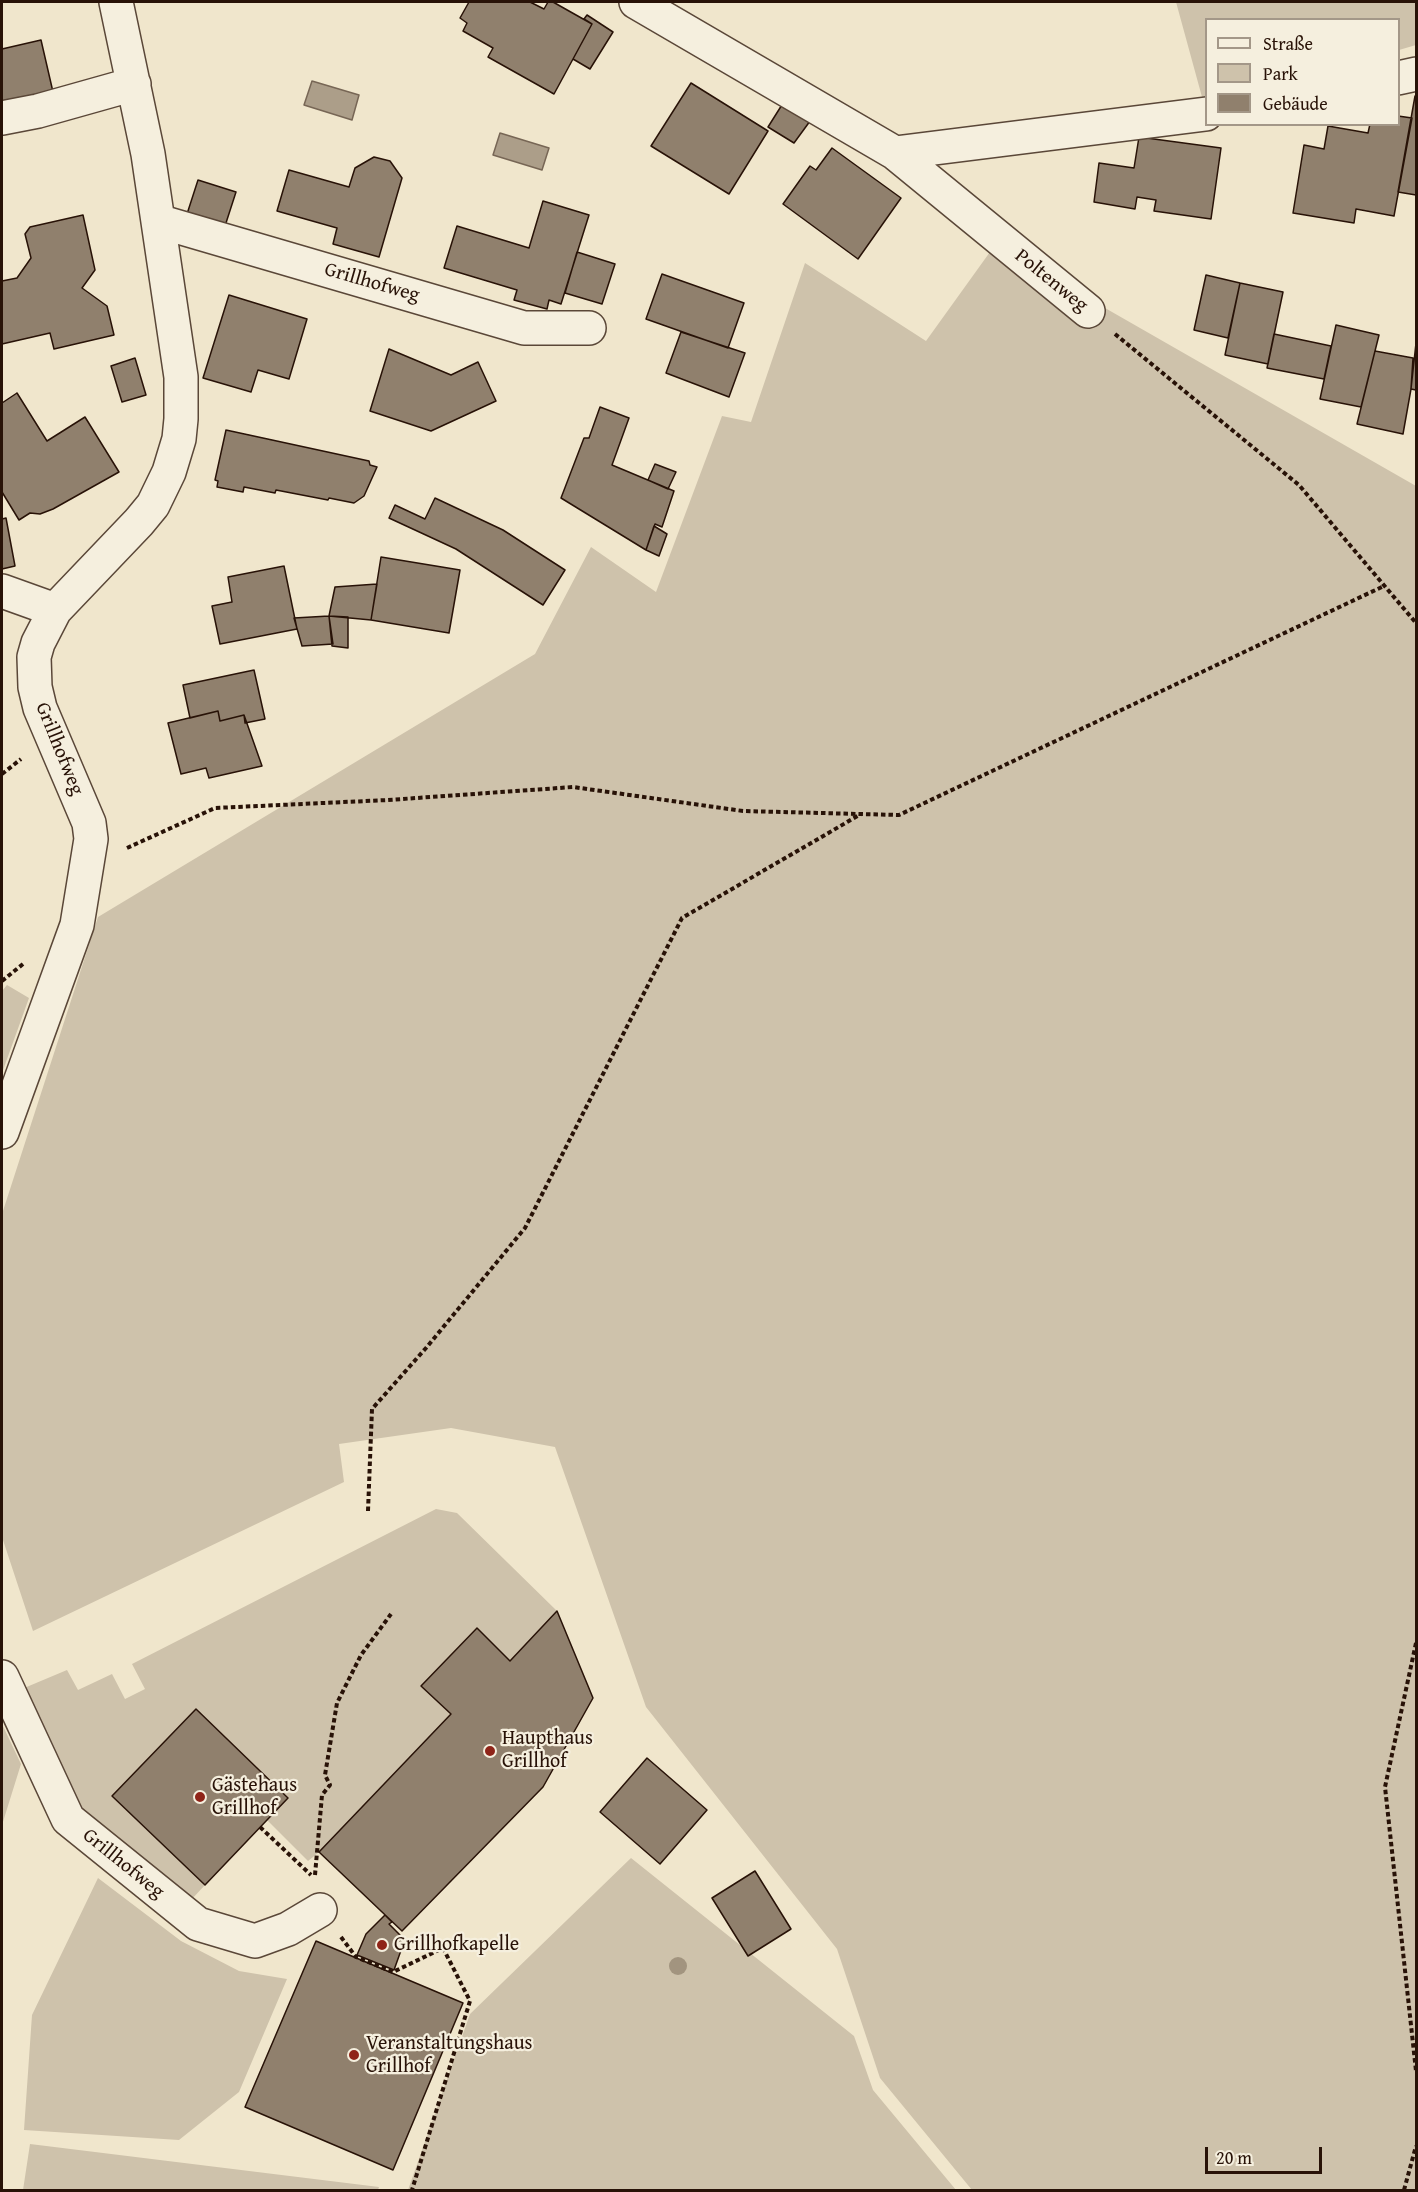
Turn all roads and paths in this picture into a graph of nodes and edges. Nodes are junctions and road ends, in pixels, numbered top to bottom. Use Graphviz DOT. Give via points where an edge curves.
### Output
graph roads {
  1 [pos="116,2"];
  2 [pos="636,2"];
  3 [pos="1416,74"];
  4 [pos="1400,78"];
  5 [pos="134,84"];
  6 [pos="1205,114"];
  7 [pos="2,118"];
  8 [pos="896,153"];
  9 [pos="158,221"];
  10 [pos="1088,311"];
  11 [pos="589,328"];
  12 [pos="1384,586"];
  13 [pos="2,591"];
  14 [pos="55,610"];
  15 [pos="1416,623"];
  16 [pos="862,814"];
  17 [pos="87,866"];
  18 [pos="2,1132"];
  19 [pos="368,1510"];
  20 [pos="391,1614"];
  21 [pos="1416,1643"];
  22 [pos="2,1677"];
  23 [pos="260,1827"];
  24 [pos="320,1910"];
  25 [pos="356,1957"];
  26 [pos="1416,2071"];
  27 [pos="1416,2146"];
  28 [pos="412,2190"];
  29 [pos="1404,2190"];
  1 -- 5 [label="street, Grillhofweg"];
  2 -- 8 [label="street, Poltenweg"];
  3 -- 4 [label="street"];
  5 -- 7 [label="street"];
  5 -- 9 [label="street, Grillhofweg"];
  6 -- 8 [label="street"];
  8 -- 10 [label="street, Poltenweg"];
  9 -- 11 [label="street, Grillhofweg" via="524,328"];
  9 -- 14 [label="street, Grillhofweg" via="181,377 181,419 174,457 153,505"];
  10 -- 12 [label="path, Poltenweg" via="1299,485"];
  12 -- 15 [label="path, Poltenweg"];
  12 -- 16 [label="path" via="899,815"];
  13 -- 14 [label="street"];
  14 -- 17 [label="street, Grillhofweg" via="34,657 35,687 40,708 89,822"];
  16 -- 17 [label="path" via="743,811 573,787 215,808"];
  16 -- 19 [label="path" via="682,918 525,1228 372,1409"];
  17 -- 18 [label="street, Grillhofweg" via="77,925"];
  20 -- 23 [label="path" via="361,1655 337,1703 326,1774 330,1785 322,1795 315,1879"];
  21 -- 26 [label="path" via="1385,1787"];
  22 -- 24 [label="street, Grillhofweg" via="68,1819 198,1924 255,1941 288,1929"];
  25 -- 28 [label="path" via="393,1972 443,1948 470,2001"];
  27 -- 29 [label="path"];
}
